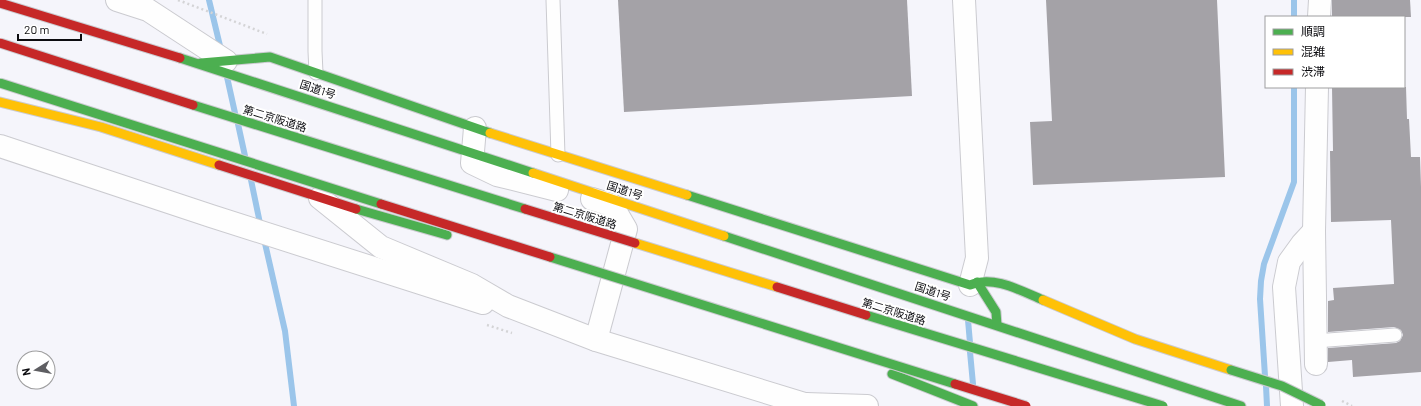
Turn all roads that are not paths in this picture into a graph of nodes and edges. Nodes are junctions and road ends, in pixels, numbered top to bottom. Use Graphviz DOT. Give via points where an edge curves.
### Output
graph roads {
  1 [pos="117,0"];
  2 [pos="315,0"];
  3 [pos="553,0"];
  4 [pos="964,0"];
  5 [pos="1320,0"];
  6 [pos="0,3"];
  7 [pos="1319,16"];
  8 [pos="0,43"];
  9 [pos="201,63"];
  10 [pos="226,68"];
  11 [pos="316,73"];
  12 [pos="0,83"];
  13 [pos="1317,88"];
  14 [pos="0,102"];
  15 [pos="475,128"];
  16 [pos="0,146"];
  17 [pos="472,152"];
  18 [pos="558,155"];
  19 [pos="320,198"];
  20 [pos="1314,231"];
  21 [pos="454,238"];
  22 [pos="492,248"];
  23 [pos="973,283"];
  24 [pos="612,284"];
  25 [pos="508,306"];
  26 [pos="997,325"];
  27 [pos="1395,335"];
  28 [pos="596,340"];
  29 [pos="1314,340"];
  30 [pos="1316,364"];
  31 [pos="808,405"];
  32 [pos="1322,405"];
  33 [pos="868,406"];
  34 [pos="973,406"];
  35 [pos="1026,406"];
  36 [pos="1163,406"];
  37 [pos="1242,406"];
  38 [pos="1292,406"];
  1 -- 10 [label="street" via="148,10"];
  2 -- 11 [label="lane"];
  3 -- 18 [label="lane"];
  4 -- 23 [label="street" via="977,258"];
  5 -- 7 [label="street"];
  6 -- 9 [label="main road, 国道1号"];
  8 -- 36 [label="main road, 第二京阪道路, bridge" via="777,288"];
  9 -- 10 [label="main road, 国道1号"];
  9 -- 10 [label="main road"];
  10 -- 11 [label="main road" via="270,58"];
  10 -- 17 [label="main road, 国道1号"];
  11 -- 15 [label="main road"];
  12 -- 35 [label="main road, bridge"];
  13 -- 20 [label="street"];
  14 -- 19 [label="main road" via="101,127"];
  15 -- 17 [label="street"];
  15 -- 18 [label="main road"];
  16 -- 25 [label="street" via="451,293 493,306"];
  17 -- 24 [label="street" via="472,163 497,175 612,205 626,230"];
  17 -- 26 [label="main road, 国道1号"];
  18 -- 23 [label="main road"];
  19 -- 21 [label="main road"];
  19 -- 25 [label="street" via="381,247 472,285"];
  20 -- 29 [label="street"];
  20 -- 38 [label="street" via="1289,262 1284,288"];
  22 -- 24 [label="main road"];
  23 -- 26 [label="main road" via="996,312"];
  23 -- 32 [label="main road, bridge" via="1001,282 1135,339 1282,386"];
  24 -- 28 [label="street"];
  24 -- 34 [label="main road" via="817,344"];
  25 -- 28 [label="street"];
  26 -- 37 [label="main road, 国道1号"];
  27 -- 29 [label="lane"];
  28 -- 31 [label="street"];
  29 -- 30 [label="street"];
  31 -- 33 [label="street"];
}
